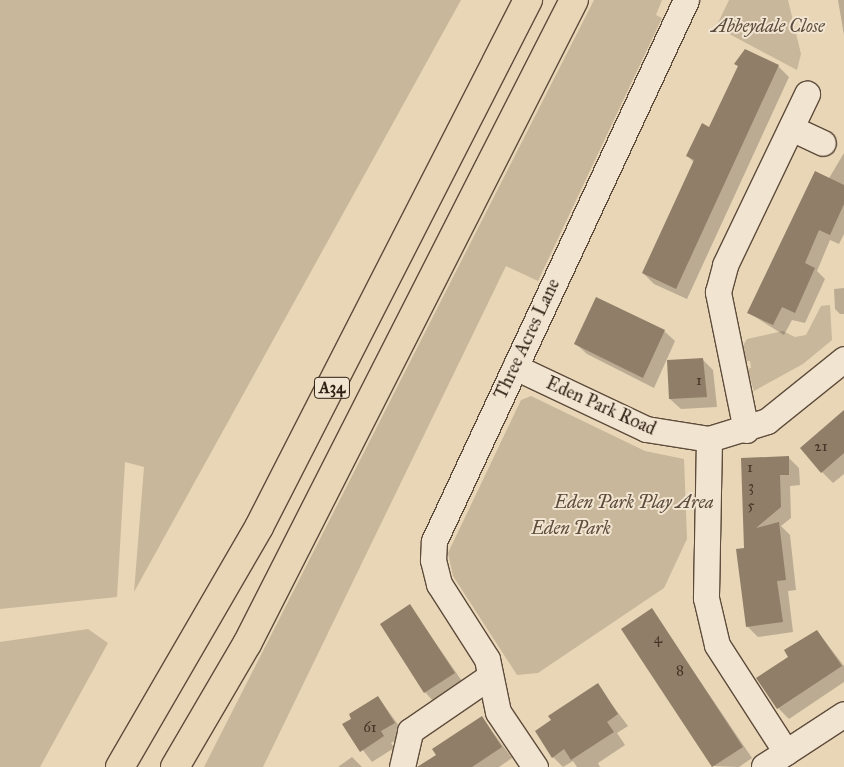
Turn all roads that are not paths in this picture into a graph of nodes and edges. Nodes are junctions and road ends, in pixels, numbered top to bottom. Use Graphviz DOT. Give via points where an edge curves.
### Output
graph roads {
  1 [pos="528,0"];
  2 [pos="574,0"];
  3 [pos="686,0"];
  4 [pos="807,94"];
  5 [pos="790,128"];
  6 [pos="823,143"];
  7 [pos="844,359"];
  8 [pos="514,366"];
  9 [pos="746,430"];
  10 [pos="709,439"];
  11 [pos="489,678"];
  12 [pos="844,714"];
  13 [pos="786,752"];
  14 [pos="764,766"];
  15 [pos="120,767"];
  16 [pos="176,767"];
  17 [pos="402,767"];
  18 [pos="535,767"];
  1 -- 15 [label="highway, A34" via="259,527"];
  2 -- 16 [label="highway, A34" via="247,644"];
  3 -- 8 [label="street, Three Acres Lane"];
  4 -- 5 [label="street"];
  5 -- 6 [label="street"];
  5 -- 9 [label="street" via="725,265 718,292"];
  7 -- 9 [label="street, Eden Park Road" via="783,412"];
  8 -- 10 [label="street, Eden Park Road" via="646,429 678,437"];
  8 -- 11 [label="street, Three Acres Lane" via="437,531 432,553 439,584 487,659"];
  9 -- 10 [label="street, Eden Park Road"];
  10 -- 13 [label="street" via="706,598 711,631"];
  11 -- 17 [label="street" via="410,731"];
  11 -- 18 [label="street, Three Acres Lane" via="497,689 498,712"];
  12 -- 13 [label="street"];
  13 -- 14 [label="street"];
}
